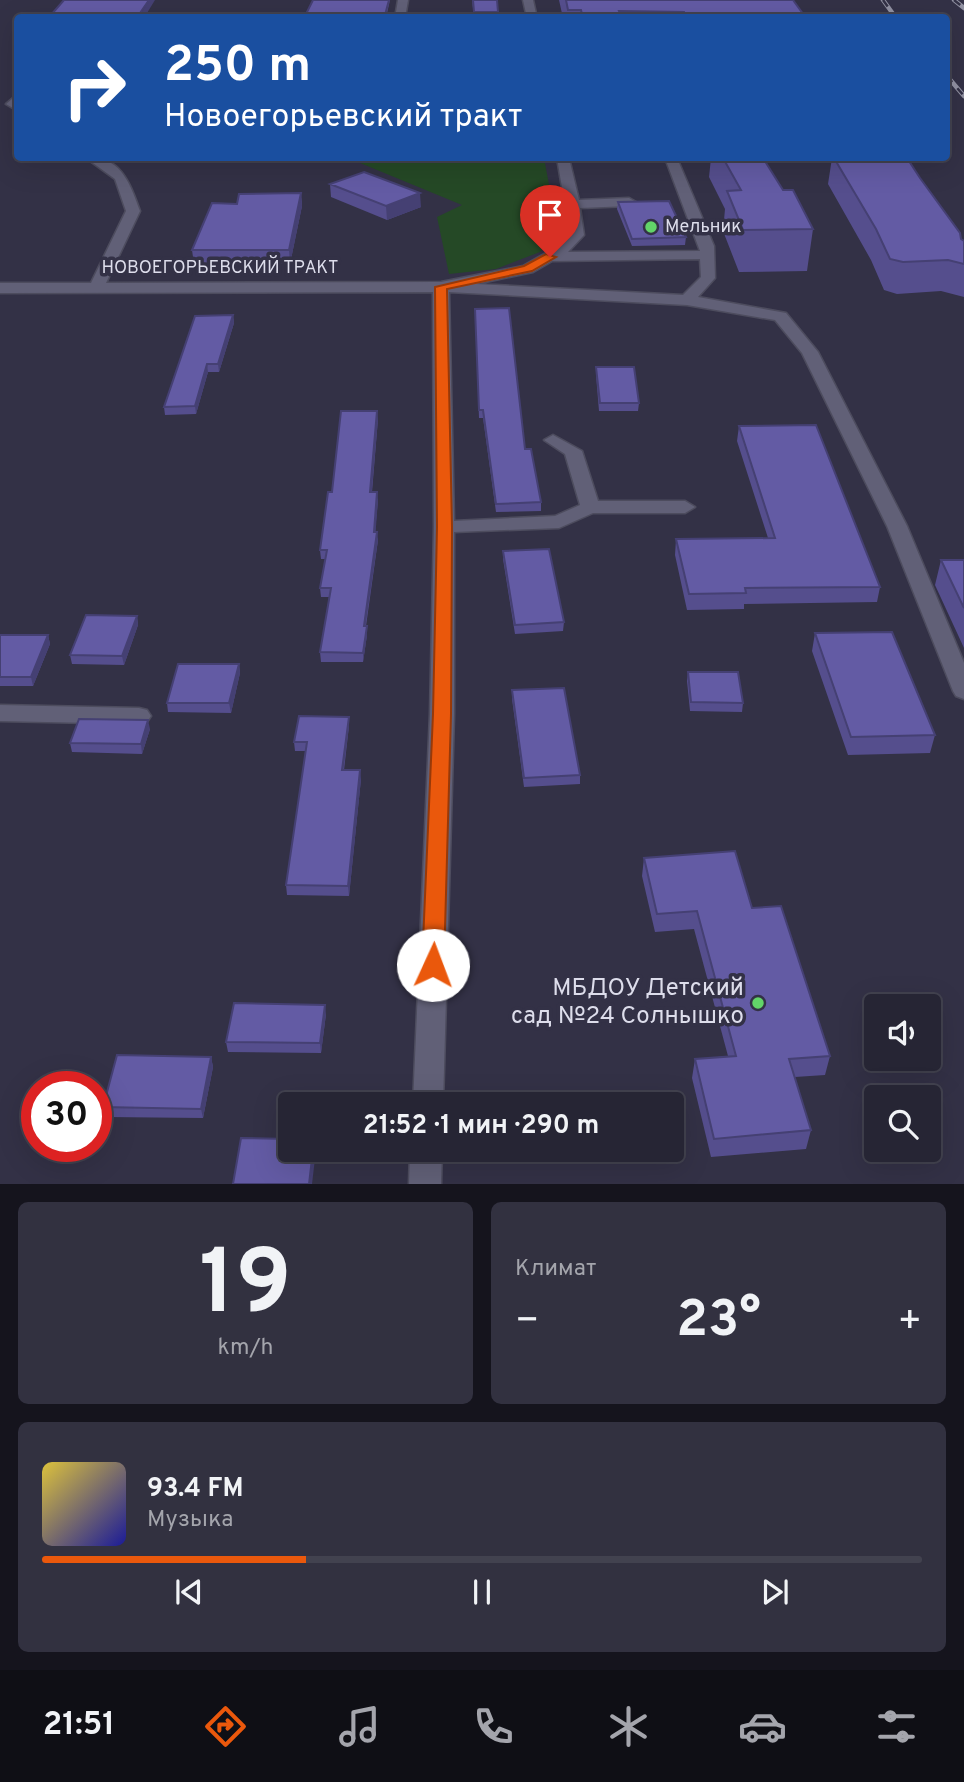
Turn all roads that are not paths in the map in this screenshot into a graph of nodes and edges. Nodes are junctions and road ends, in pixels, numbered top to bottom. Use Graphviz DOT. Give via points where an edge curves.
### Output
graph roads {
  1 [pos="97,161"];
  2 [pos="564,161"];
  3 [pos="672,161"];
  4 [pos="629,202"];
  5 [pos="573,204"];
  6 [pos="707,255"];
  7 [pos="550,257"];
  8 [pos="441,287"];
  9 [pos="0,288"];
  10 [pos="96,288"];
  11 [pos="687,300"];
  12 [pos="553,440"];
  13 [pos="590,507"];
  14 [pos="685,507"];
  15 [pos="444,527"];
  16 [pos="964,691"];
  17 [pos="0,713"];
  18 [pos="139,716"];
  19 [pos="428,1092"];
  20 [pos="426,1162"];
  21 [pos="425,1184"];
  1 -- 10 [label="street" via="121,177 133,211"];
  2 -- 5 [label="street"];
  3 -- 6 [label="street"];
  4 -- 5 [label="street"];
  5 -- 7 [label="street, НОВОЕГОРЬЕВСКИЙ ТРАКТ" via="577,235"];
  6 -- 7 [label="street"];
  6 -- 11 [label="street" via="708,278"];
  7 -- 8 [label="street, НОВОЕГОРЬЕВСКИЙ ТРАКТ" via="528,269"];
  8 -- 10 [label="street, НОВОЕГОРЬЕВСКИЙ ТРАКТ"];
  8 -- 11 [label="street, НОВОЕГОРЬЕВСКИЙ ТРАКТ"];
  8 -- 15 [label="street"];
  9 -- 10 [label="street, НОВОЕГОРЬЕВСКИЙ ТРАКТ"];
  11 -- 16 [label="street, НОВОЕГОРЬЕВСКИЙ ТРАКТ" via="780,316 810,352 897,526"];
  12 -- 13 [label="street" via="573,451"];
  13 -- 14 [label="street"];
  13 -- 15 [label="street" via="559,522"];
  15 -- 19 [label="street"];
  17 -- 18 [label="street"];
  20 -- 21 [label="street"];
}
